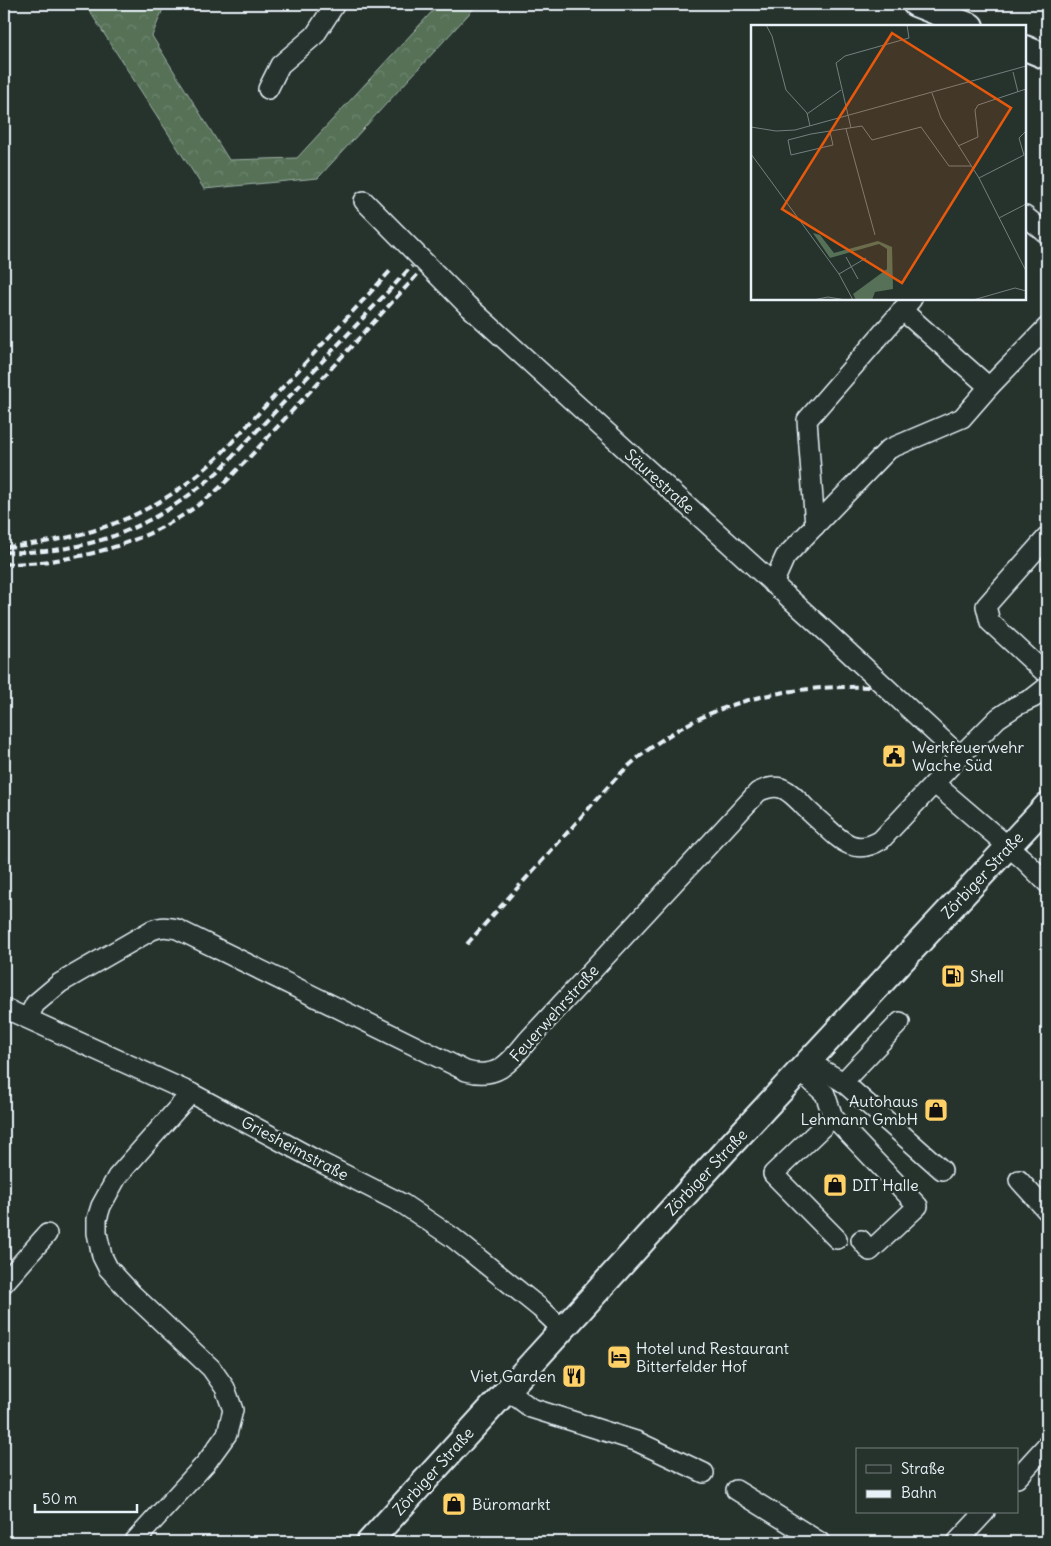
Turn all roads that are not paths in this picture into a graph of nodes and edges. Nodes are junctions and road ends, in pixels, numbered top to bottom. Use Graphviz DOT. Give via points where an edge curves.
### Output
graph roads {
  1 [pos="915,4"];
  2 [pos="331,10"];
  3 [pos="968,25"];
  4 [pos="1026,48"];
  5 [pos="1047,57"];
  6 [pos="268,89"];
  7 [pos="364,201"];
  8 [pos="1026,217"];
  9 [pos="1047,234"];
  10 [pos="907,305"];
  11 [pos="1047,327"];
  12 [pos="989,387"];
  13 [pos="815,526"];
  14 [pos="1047,538"];
  15 [pos="773,584"];
  16 [pos="1047,672"];
  17 [pos="1047,687"];
  18 [pos="960,756"];
  19 [pos="935,784"];
  20 [pos="1047,805"];
  21 [pos="1008,847"];
  22 [pos="1047,883"];
  23 [pos="4,1008"];
  24 [pos="28,1018"];
  25 [pos="900,1022"];
  26 [pos="804,1066"];
  27 [pos="843,1082"];
  28 [pos="190,1093"];
  29 [pos="833,1117"];
  30 [pos="942,1170"];
  31 [pos="1019,1180"];
  32 [pos="1047,1210"];
  33 [pos="47,1234"];
  34 [pos="837,1239"];
  35 [pos="861,1240"];
  36 [pos="4,1283"];
  37 [pos="562,1328"];
  38 [pos="507,1390"];
  39 [pos="1047,1445"];
  40 [pos="704,1473"];
  41 [pos="1018,1477"];
  42 [pos="736,1490"];
  43 [pos="983,1514"];
  44 [pos="134,1542"];
  45 [pos="369,1542"];
  46 [pos="820,1542"];
  47 [pos="958,1542"];
  1 -- 3 [label="main road"];
  2 -- 6 [label="street" via="315,36 280,65"];
  4 -- 5 [label="main road"];
  7 -- 15 [label="street, Säurestraße" via="467,305"];
  8 -- 9 [label="street"];
  10 -- 12 [label="street"];
  10 -- 13 [label="street" via="807,420"];
  11 -- 12 [label="street"];
  12 -- 13 [label="street" via="962,418 890,448"];
  13 -- 15 [label="street" via="785,557"];
  14 -- 16 [label="street" via="986,606 990,622"];
  15 -- 18 [label="street, Säurestraße"];
  17 -- 18 [label="street" via="998,718"];
  18 -- 19 [label="street"];
  19 -- 21 [label="street"];
  19 -- 24 [label="street, Feuerwehrstraße" via="881,840 858,847 840,840 789,792 776,787 758,792 511,1061 490,1073 466,1071 177,929 167,927 152,930 60,983 35,1004"];
  20 -- 21 [label="main road, Zörbiger Straße"];
  21 -- 22 [label="street"];
  21 -- 26 [label="main road, Zörbiger Straße"];
  23 -- 24 [label="street, Griesheimstraße"];
  24 -- 28 [label="street, Griesheimstraße"];
  25 -- 27 [label="street"];
  26 -- 27 [label="street"];
  26 -- 29 [label="street" via="825,1094"];
  26 -- 37 [label="main road, Zörbiger Straße"];
  27 -- 30 [label="street"];
  28 -- 37 [label="street, Griesheimstraße" via="418,1212"];
  28 -- 44 [label="street" via="107,1192 97,1219 98,1240 102,1256 112,1273 211,1368 225,1388 233,1410 227,1434 211,1456"];
  29 -- 34 [label="street" via="773,1174"];
  29 -- 35 [label="street" via="918,1206 870,1250"];
  31 -- 32 [label="street"];
  33 -- 36 [label="street"];
  37 -- 38 [label="main road, Zörbiger Straße"];
  38 -- 40 [label="street" via="531,1408 636,1441"];
  38 -- 45 [label="main road, Zörbiger Straße"];
  39 -- 41 [label="street"];
  42 -- 46 [label="street"];
  43 -- 47 [label="street"];
}
